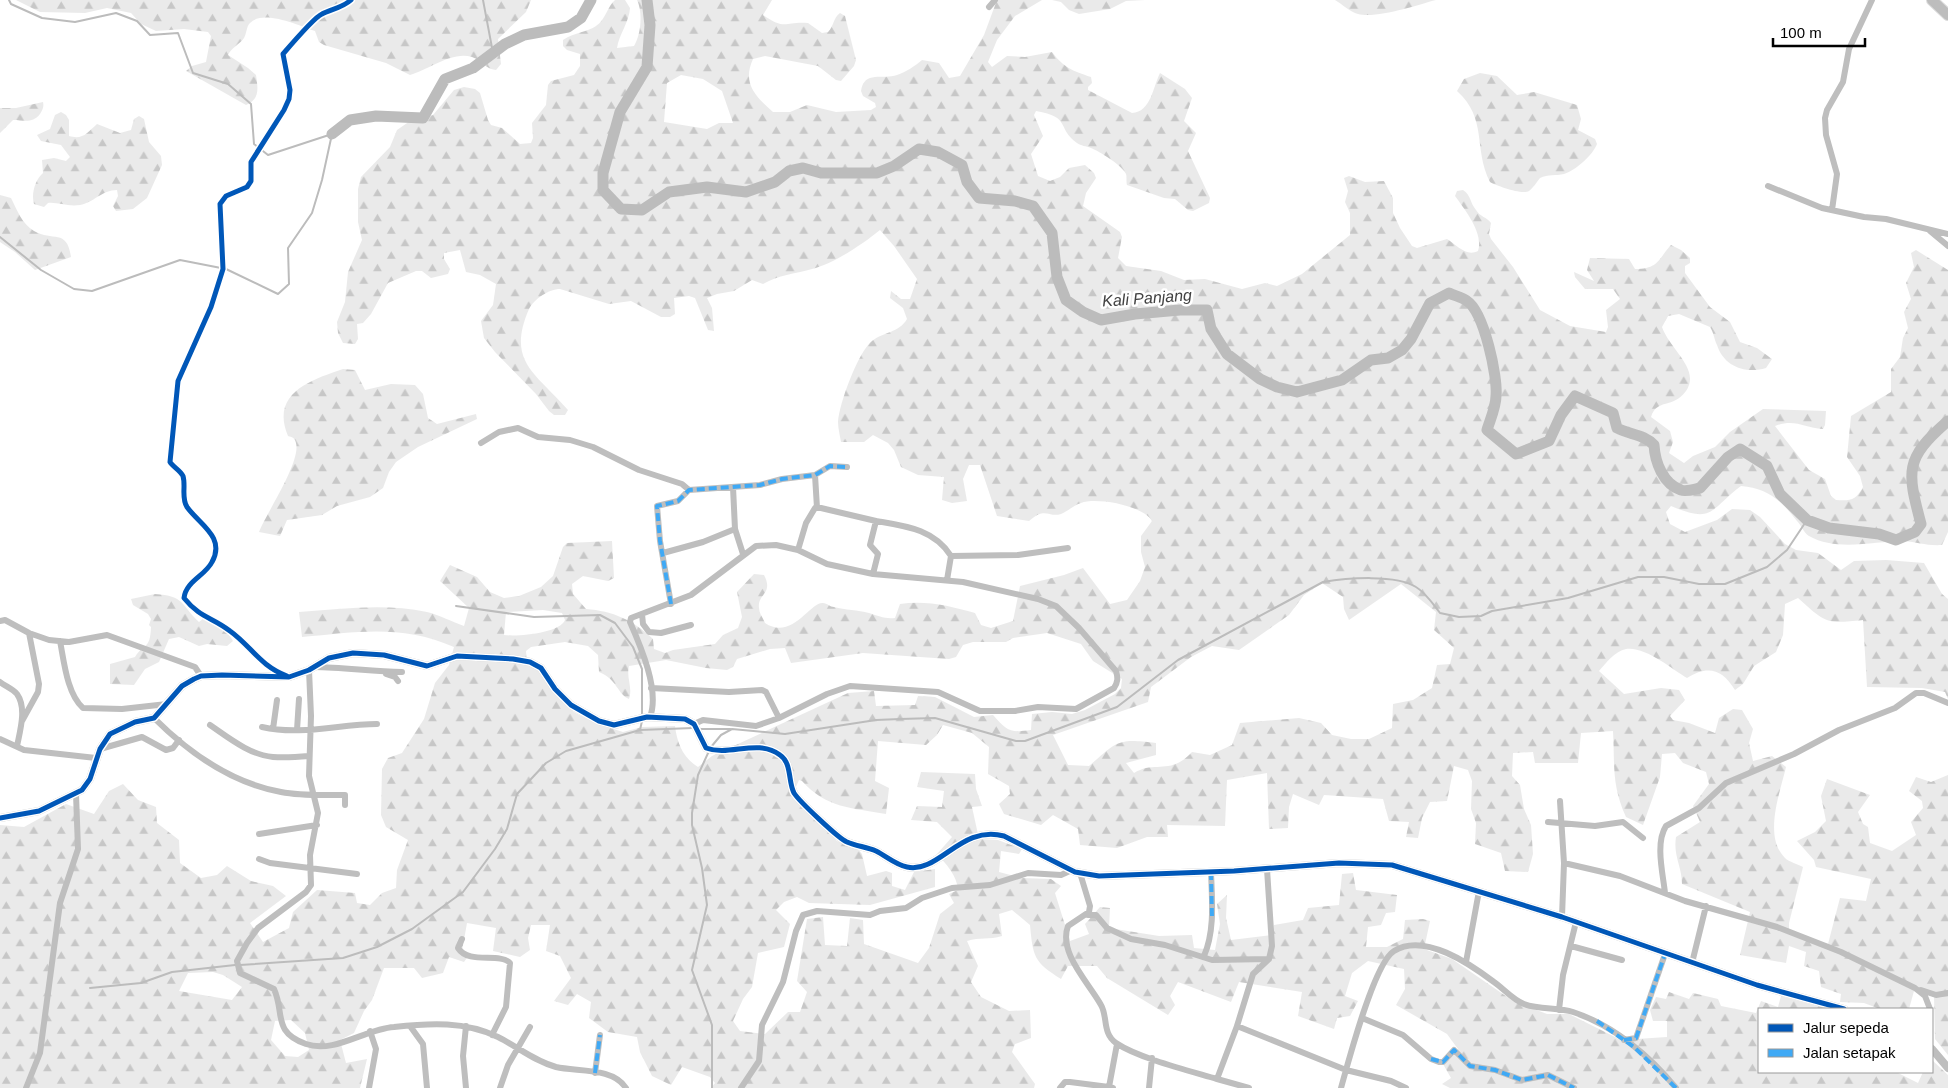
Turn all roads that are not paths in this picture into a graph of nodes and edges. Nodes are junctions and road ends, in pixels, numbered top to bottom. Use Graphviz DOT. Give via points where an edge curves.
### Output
graph roads {
  1 [pos="351,0"];
  2 [pos="995,0"];
  3 [pos="1872,0"];
  4 [pos="1932,0"];
  5 [pos="988,7"];
  6 [pos="1948,15"];
  7 [pos="1768,186"];
  8 [pos="1832,210"];
  9 [pos="1929,230"];
  10 [pos="1948,234"];
  11 [pos="1948,246"];
  12 [pos="481,443"];
  13 [pos="847,467"];
  14 [pos="816,475"];
  15 [pos="733,487"];
  16 [pos="689,490"];
  17 [pos="817,508"];
  18 [pos="876,521"];
  19 [pos="735,529"];
  20 [pos="1068,548"];
  21 [pos="798,550"];
  22 [pos="663,553"];
  23 [pos="743,554"];
  24 [pos="950,556"];
  25 [pos="873,574"];
  26 [pos="947,580"];
  27 [pos="671,604"];
  28 [pos="642,614"];
  29 [pos="2,620"];
  30 [pos="691,625"];
  31 [pos="29,634"];
  32 [pos="60,641"];
  33 [pos="311,668"];
  34 [pos="402,672"];
  35 [pos="383,673"];
  36 [pos="202,676"];
  37 [pos="289,677"];
  38 [pos="0,682"];
  39 [pos="398,682"];
  40 [pos="651,688"];
  41 [pos="299,699"];
  42 [pos="277,700"];
  43 [pos="1948,703"];
  44 [pos="167,704"];
  45 [pos="649,717"];
  46 [pos="154,718"];
  47 [pos="779,718"];
  48 [pos="22,720"];
  49 [pos="377,724"];
  50 [pos="694,724"];
  51 [pos="210,725"];
  52 [pos="262,727"];
  53 [pos="274,729"];
  54 [pos="297,730"];
  55 [pos="311,730"];
  56 [pos="0,739"];
  57 [pos="179,740"];
  58 [pos="17,746"];
  59 [pos="100,749"];
  60 [pos="310,756"];
  61 [pos="96,758"];
  62 [pos="76,794"];
  63 [pos="314,795"];
  64 [pos="1560,802"];
  65 [pos="345,805"];
  66 [pos="0,818"];
  67 [pos="1548,822"];
  68 [pos="1562,824"];
  69 [pos="317,826"];
  70 [pos="259,834"];
  71 [pos="1643,838"];
  72 [pos="259,859"];
  73 [pos="1564,863"];
  74 [pos="311,866"];
  75 [pos="1267,869"];
  76 [pos="1076,872"];
  77 [pos="1212,872"];
  78 [pos="358,874"];
  79 [pos="1479,891"];
  80 [pos="1665,893"];
  81 [pos="1706,906"];
  82 [pos="1088,914"];
  83 [pos="1562,917"];
  84 [pos="1576,922"];
  85 [pos="462,939"];
  86 [pos="1570,946"];
  87 [pos="1665,954"];
  88 [pos="1204,956"];
  89 [pos="1269,959"];
  90 [pos="1622,960"];
  91 [pos="1466,962"];
  92 [pos="1692,963"];
  93 [pos="1915,988"];
  94 [pos="1948,993"];
  95 [pos="1840,1008"];
  96 [pos="1930,1008"];
  97 [pos="1559,1010"];
  98 [pos="1362,1018"];
  99 [pos="410,1026"];
  100 [pos="466,1026"];
  101 [pos="1237,1026"];
  102 [pos="530,1027"];
  103 [pos="370,1031"];
  104 [pos="492,1035"];
  105 [pos="600,1035"];
  106 [pos="1624,1040"];
  107 [pos="1117,1044"];
  108 [pos="1933,1049"];
  109 [pos="518,1050"];
  110 [pos="1152,1058"];
  111 [pos="1948,1068"];
  112 [pos="1346,1070"];
  113 [pos="595,1072"];
  114 [pos="1220,1080"];
  115 [pos="26,1088"];
  116 [pos="369,1088"];
  117 [pos="427,1088"];
  118 [pos="466,1088"];
  119 [pos="500,1088"];
  120 [pos="626,1088"];
  121 [pos="741,1088"];
  122 [pos="1060,1088"];
  123 [pos="1111,1088"];
  124 [pos="1149,1088"];
  125 [pos="1220,1088"];
  126 [pos="1248,1088"];
  127 [pos="1341,1088"];
  128 [pos="1406,1088"];
  129 [pos="1574,1088"];
  130 [pos="1676,1088"];
  1 -- 37 [label="street" via="313,19 283,54 289,99 250,162 251,181 247,187 226,196 220,204 223,269 211,307 178,380 170,456 172,465 182,475 187,507 211,532 215,542 214,560 185,591 184,598 202,616 232,632 256,657"];
  2 -- 5 [label="street"];
  3 -- 8 [label="street" via="1852,42 1842,82 1825,118 1837,174"];
  4 -- 6 [label="main road"];
  7 -- 8 [label="street"];
  8 -- 9 [label="street"];
  9 -- 10 [label="street"];
  9 -- 11 [label="street"];
  12 -- 16 [label="street" via="499,432 518,428 538,437 587,445 639,470 682,484"];
  13 -- 14 [label="street" via="830,466"];
  14 -- 15 [label="street"];
  14 -- 17 [label="street"];
  15 -- 16 [label="street"];
  15 -- 19 [label="street"];
  16 -- 22 [label="street" via="678,501 656,507"];
  17 -- 18 [label="street"];
  17 -- 21 [label="street" via="812,511"];
  18 -- 24 [label="street" via="924,531 937,539"];
  18 -- 25 [label="street" via="870,546 878,554"];
  19 -- 22 [label="street"];
  19 -- 23 [label="street"];
  20 -- 24 [label="street" via="1018,555"];
  21 -- 23 [label="street" via="762,544"];
  21 -- 25 [label="street" via="827,564"];
  22 -- 27 [label="street"];
  23 -- 27 [label="street" via="690,595"];
  24 -- 26 [label="street"];
  25 -- 26 [label="street"];
  26 -- 47 [label="street" via="1038,599 1056,606 1116,671 1114,688 1068,710 1038,707 980,711 938,692 850,686"];
  27 -- 28 [label="street"];
  28 -- 30 [label="street" via="643,624 650,632 661,633"];
  28 -- 40 [label="street" via="631,618 630,622 642,649"];
  29 -- 31 [label="street"];
  31 -- 32 [label="street"];
  31 -- 48 [label="street" via="39,684 38,692"];
  32 -- 36 [label="street" via="107,635 195,667"];
  32 -- 44 [label="street" via="70,686 83,708 122,709"];
  33 -- 35 [label="street" via="351,667"];
  33 -- 37 [label="street"];
  33 -- 45 [label="street" via="329,658 362,653 428,666 457,656 513,659 541,668 571,705 600,720 614,725"];
  33 -- 55 [label="street"];
  34 -- 35 [label="street"];
  35 -- 39 [label="street" via="395,677"];
  36 -- 37 [label="street"];
  36 -- 44 [label="street" via="182,686"];
  38 -- 48 [label="street" via="17,694"];
  40 -- 45 [label="street" via="654,705"];
  40 -- 47 [label="street" via="729,692 762,690"];
  41 -- 54 [label="street"];
  42 -- 53 [label="street"];
  43 -- 80 [label="street" via="1916,693 1895,708 1839,730 1794,754 1726,783 1699,808 1663,830 1661,846"];
  44 -- 46 [label="street"];
  45 -- 50 [label="street" via="680,718"];
  46 -- 57 [label="street"];
  46 -- 59 [label="street" via="115,730"];
  47 -- 50 [label="street" via="756,726 703,720"];
  48 -- 58 [label="street"];
  49 -- 55 [label="street"];
  50 -- 76 [label="street" via="706,748 716,751 746,747 773,751 782,756 793,792 836,836 875,850 906,867 923,866 972,837 994,833"];
  51 -- 60 [label="street" via="237,744 272,757"];
  52 -- 53 [label="street"];
  53 -- 54 [label="street"];
  54 -- 55 [label="street"];
  55 -- 60 [label="street"];
  56 -- 58 [label="street"];
  57 -- 59 [label="street" via="173,748 166,750 142,737"];
  57 -- 63 [label="street" via="213,766 232,775 279,792"];
  58 -- 61 [label="street" via="24,750"];
  59 -- 61 [label="street"];
  60 -- 63 [label="street" via="309,776"];
  61 -- 62 [label="street" via="90,779"];
  62 -- 66 [label="street" via="39,811"];
  62 -- 115 [label="street" via="78,849 60,903 43,1037"];
  63 -- 65 [label="street" via="344,796"];
  63 -- 69 [label="street"];
  64 -- 68 [label="street"];
  67 -- 68 [label="street"];
  68 -- 71 [label="street" via="1595,826 1623,822"];
  68 -- 73 [label="street"];
  69 -- 70 [label="street"];
  69 -- 74 [label="street"];
  72 -- 74 [label="street"];
  73 -- 80 [label="street" via="1620,876"];
  73 -- 83 [label="street"];
  74 -- 78 [label="street"];
  74 -- 103 [label="street" via="311,885 306,892 258,928 237,964 247,977 274,990 280,1019 292,1038 307,1045 327,1047"];
  75 -- 77 [label="street"];
  75 -- 79 [label="street" via="1376,863"];
  75 -- 89 [label="street" via="1272,936"];
  76 -- 77 [label="street" via="1114,877"];
  76 -- 82 [label="street" via="1090,906"];
  76 -- 121 [label="street" via="1028,874 990,885 952,888 922,898 906,908 870,914 817,911 803,915 783,982 762,1025 759,1061"];
  77 -- 88 [label="street" via="1212,917"];
  79 -- 83 [label="street"];
  79 -- 91 [label="street"];
  80 -- 81 [label="street"];
  81 -- 92 [label="street"];
  81 -- 93 [label="street" via="1841,952"];
  82 -- 88 [label="street" via="1096,914 1106,928 1131,938"];
  82 -- 107 [label="street" via="1068,926 1065,940 1084,980 1101,1005 1108,1034"];
  83 -- 84 [label="street"];
  84 -- 86 [label="street"];
  84 -- 87 [label="street"];
  85 -- 104 [label="street" via="458,948 463,953 510,963 506,1006"];
  86 -- 90 [label="street"];
  86 -- 97 [label="street"];
  87 -- 92 [label="street"];
  87 -- 106 [label="street" via="1636,1038"];
  88 -- 89 [label="street" via="1212,960"];
  89 -- 101 [label="street" via="1253,974"];
  91 -- 97 [label="street" via="1524,1004"];
  91 -- 98 [label="street" via="1436,949 1416,945 1395,950 1385,959"];
  92 -- 95 [label="street"];
  93 -- 94 [label="street" via="1936,995"];
  93 -- 96 [label="street" via="1925,996"];
  97 -- 106 [label="street" via="1598,1021"];
  98 -- 112 [label="street"];
  98 -- 129 [label="street" via="1403,1035 1430,1058 1440,1062 1454,1050 1470,1066 1496,1070 1522,1080 1548,1075"];
  99 -- 100 [label="street"];
  99 -- 103 [label="street"];
  99 -- 117 [label="street" via="423,1044"];
  100 -- 104 [label="street"];
  100 -- 118 [label="street" via="463,1056"];
  101 -- 112 [label="street"];
  101 -- 114 [label="street"];
  102 -- 109 [label="street"];
  103 -- 116 [label="street" via="376,1049"];
  104 -- 109 [label="street"];
  105 -- 113 [label="street"];
  106 -- 130 [label="street"];
  107 -- 110 [label="street"];
  107 -- 123 [label="street"];
  108 -- 111 [label="street"];
  109 -- 113 [label="street" via="556,1067"];
  109 -- 119 [label="street" via="508,1065"];
  110 -- 114 [label="street"];
  110 -- 124 [label="street"];
  112 -- 127 [label="street"];
  112 -- 128 [label="street"];
  113 -- 120 [label="street" via="618,1078"];
  114 -- 125 [label="street"];
  114 -- 126 [label="street"];
  122 -- 123 [label="street" via="1065,1082 1070,1082"];
}
